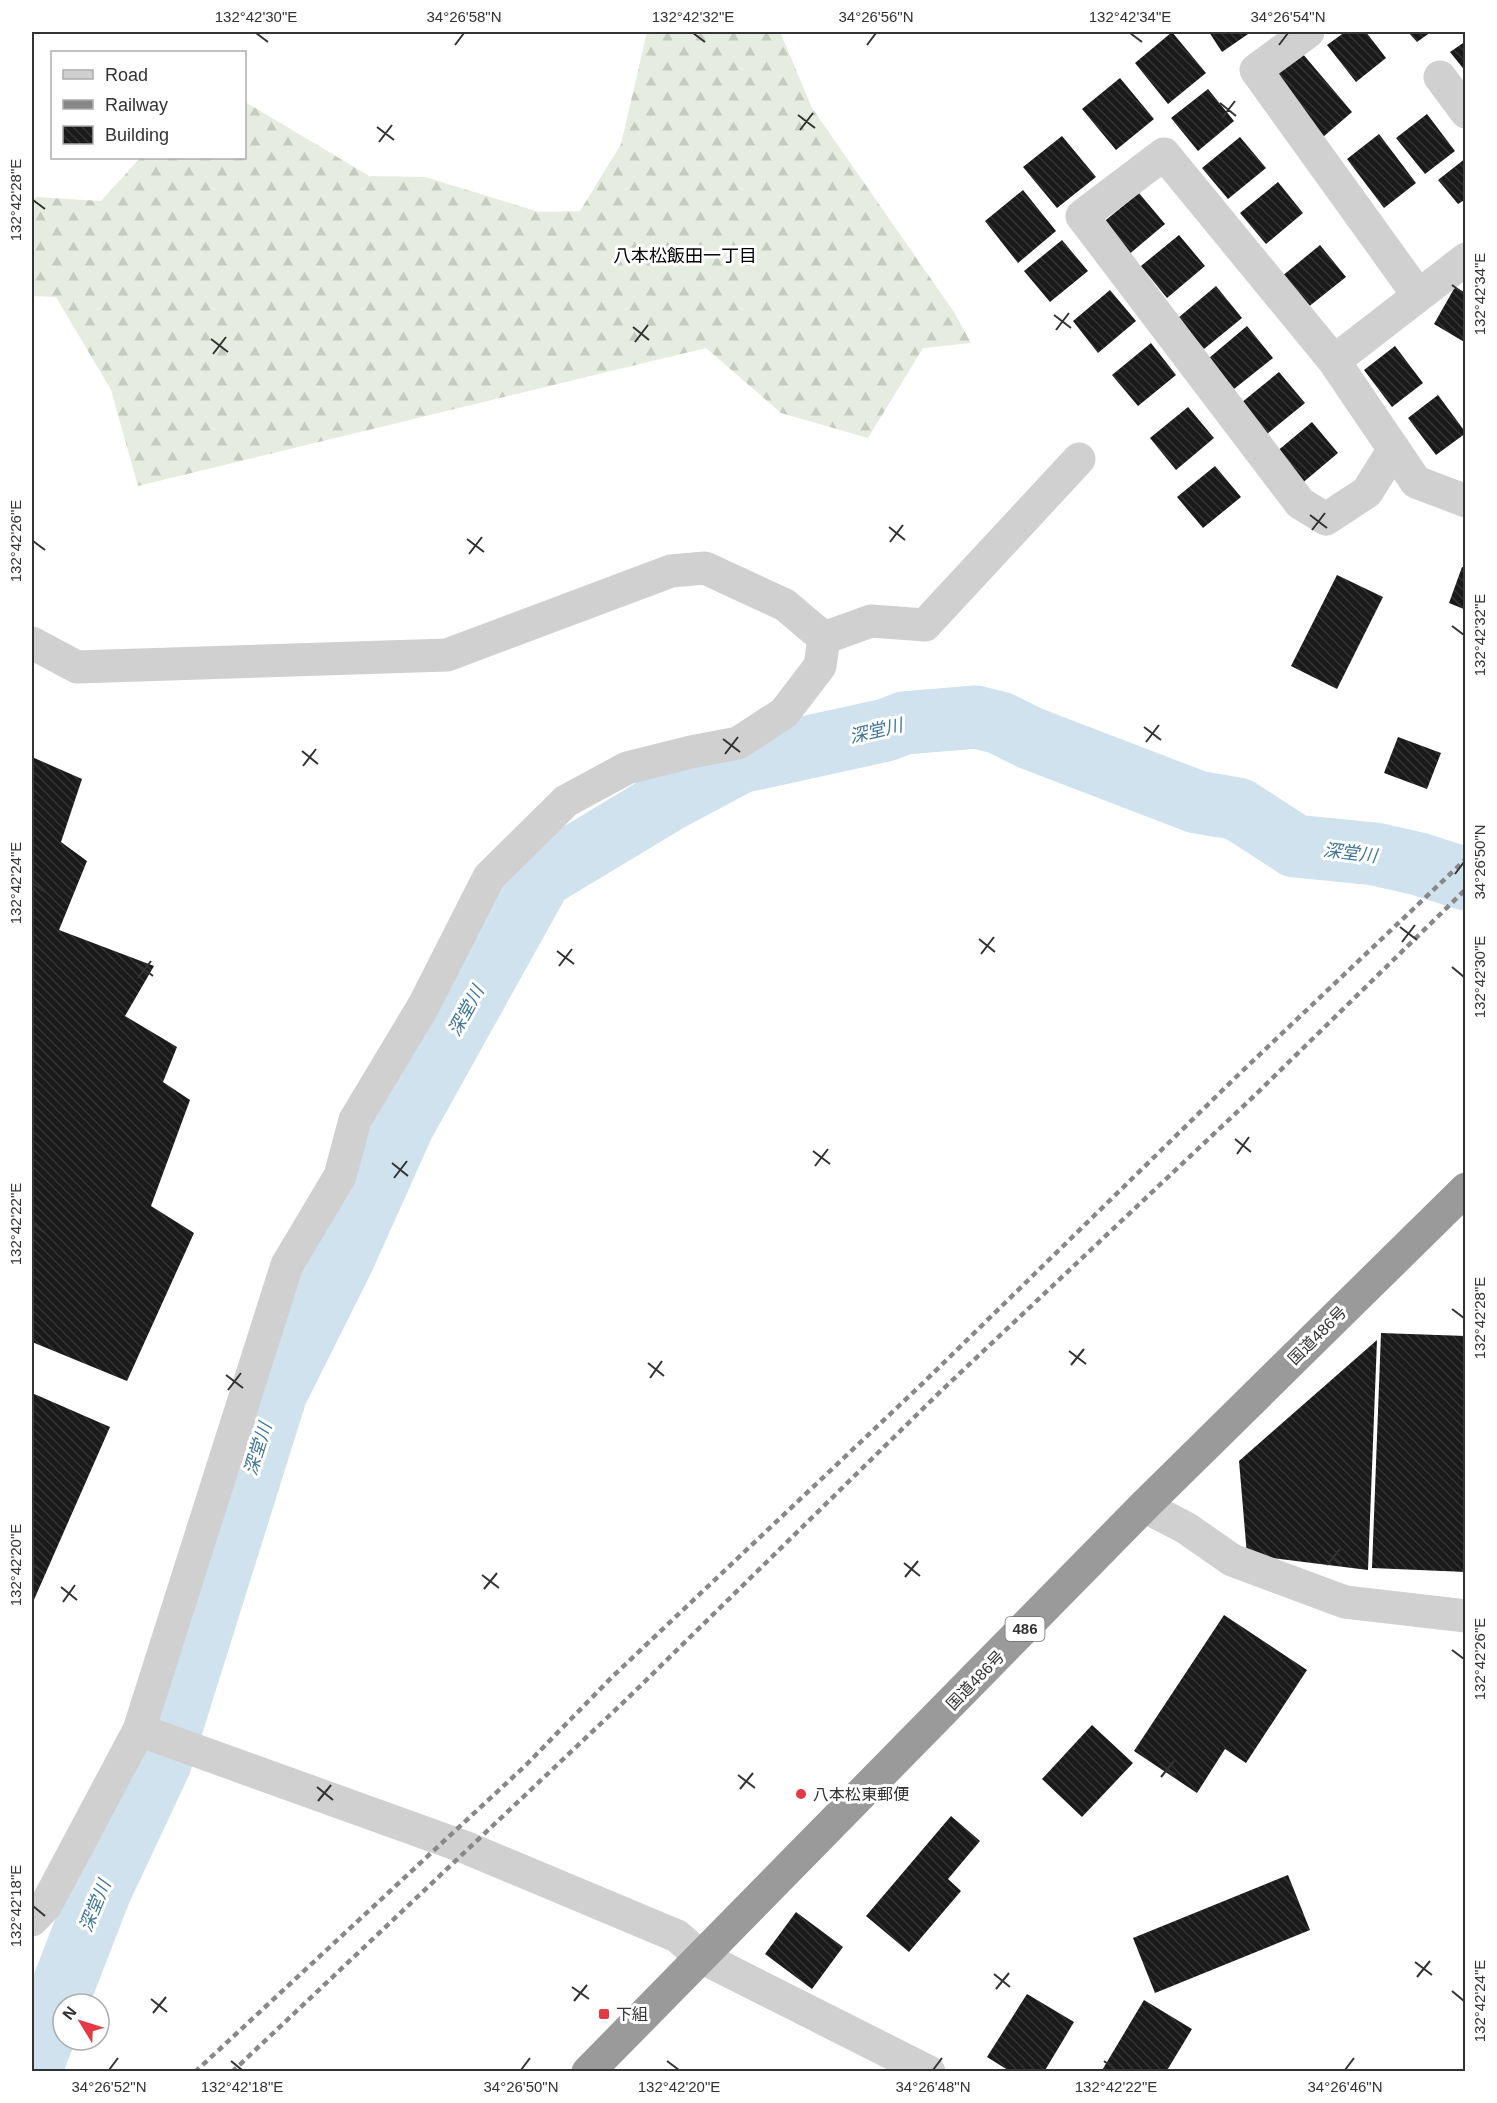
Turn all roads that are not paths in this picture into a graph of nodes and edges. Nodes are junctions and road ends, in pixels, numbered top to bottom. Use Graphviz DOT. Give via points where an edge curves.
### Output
graph roads {
  1 [pos="1308,32"];
  2 [pos="1440,77"];
  3 [pos="1466,112"];
  4 [pos="1466,259"];
  5 [pos="1418,296"];
  6 [pos="1334,361"];
  7 [pos="1394,449"];
  8 [pos="1079,459"];
  9 [pos="1466,501"];
  10 [pos="824,638"];
  11 [pos="32,643"];
  12 [pos="1466,1189"];
  13 [pos="1144,1506"];
  14 [pos="1466,1616"];
  15 [pos="155,1736"];
  16 [pos="32,1920"];
  17 [pos="701,1957"];
  18 [pos="588,2072"];
  19 [pos="929,2072"];
  1 -- 5 [label="street" via="1256,70"];
  2 -- 3 [label="street"];
  4 -- 5 [label="street"];
  5 -- 6 [label="street"];
  6 -- 7 [label="street"];
  6 -- 7 [label="street" via="1164,154 1082,216 1300,503 1326,519 1367,492"];
  7 -- 9 [label="street" via="1416,482"];
  8 -- 10 [label="street" via="925,625 871,621"];
  10 -- 11 [label="street" via="785,605 705,568 671,571 447,655 77,667"];
  10 -- 15 [label="street" via="820,666 784,713 738,743 627,768 566,801 489,877 424,1005 355,1120 340,1176 287,1265"];
  12 -- 13 [label="highway, 国道486号 / 486"];
  13 -- 14 [label="street" via="1186,1528 1232,1560 1345,1602"];
  13 -- 17 [label="highway, 国道486号 / 486"];
  15 -- 16 [label="street" via="46,1905"];
  15 -- 17 [label="street" via="467,1848 677,1936"];
  17 -- 18 [label="highway, 国道486号 / 486"];
  17 -- 19 [label="street"];
}
